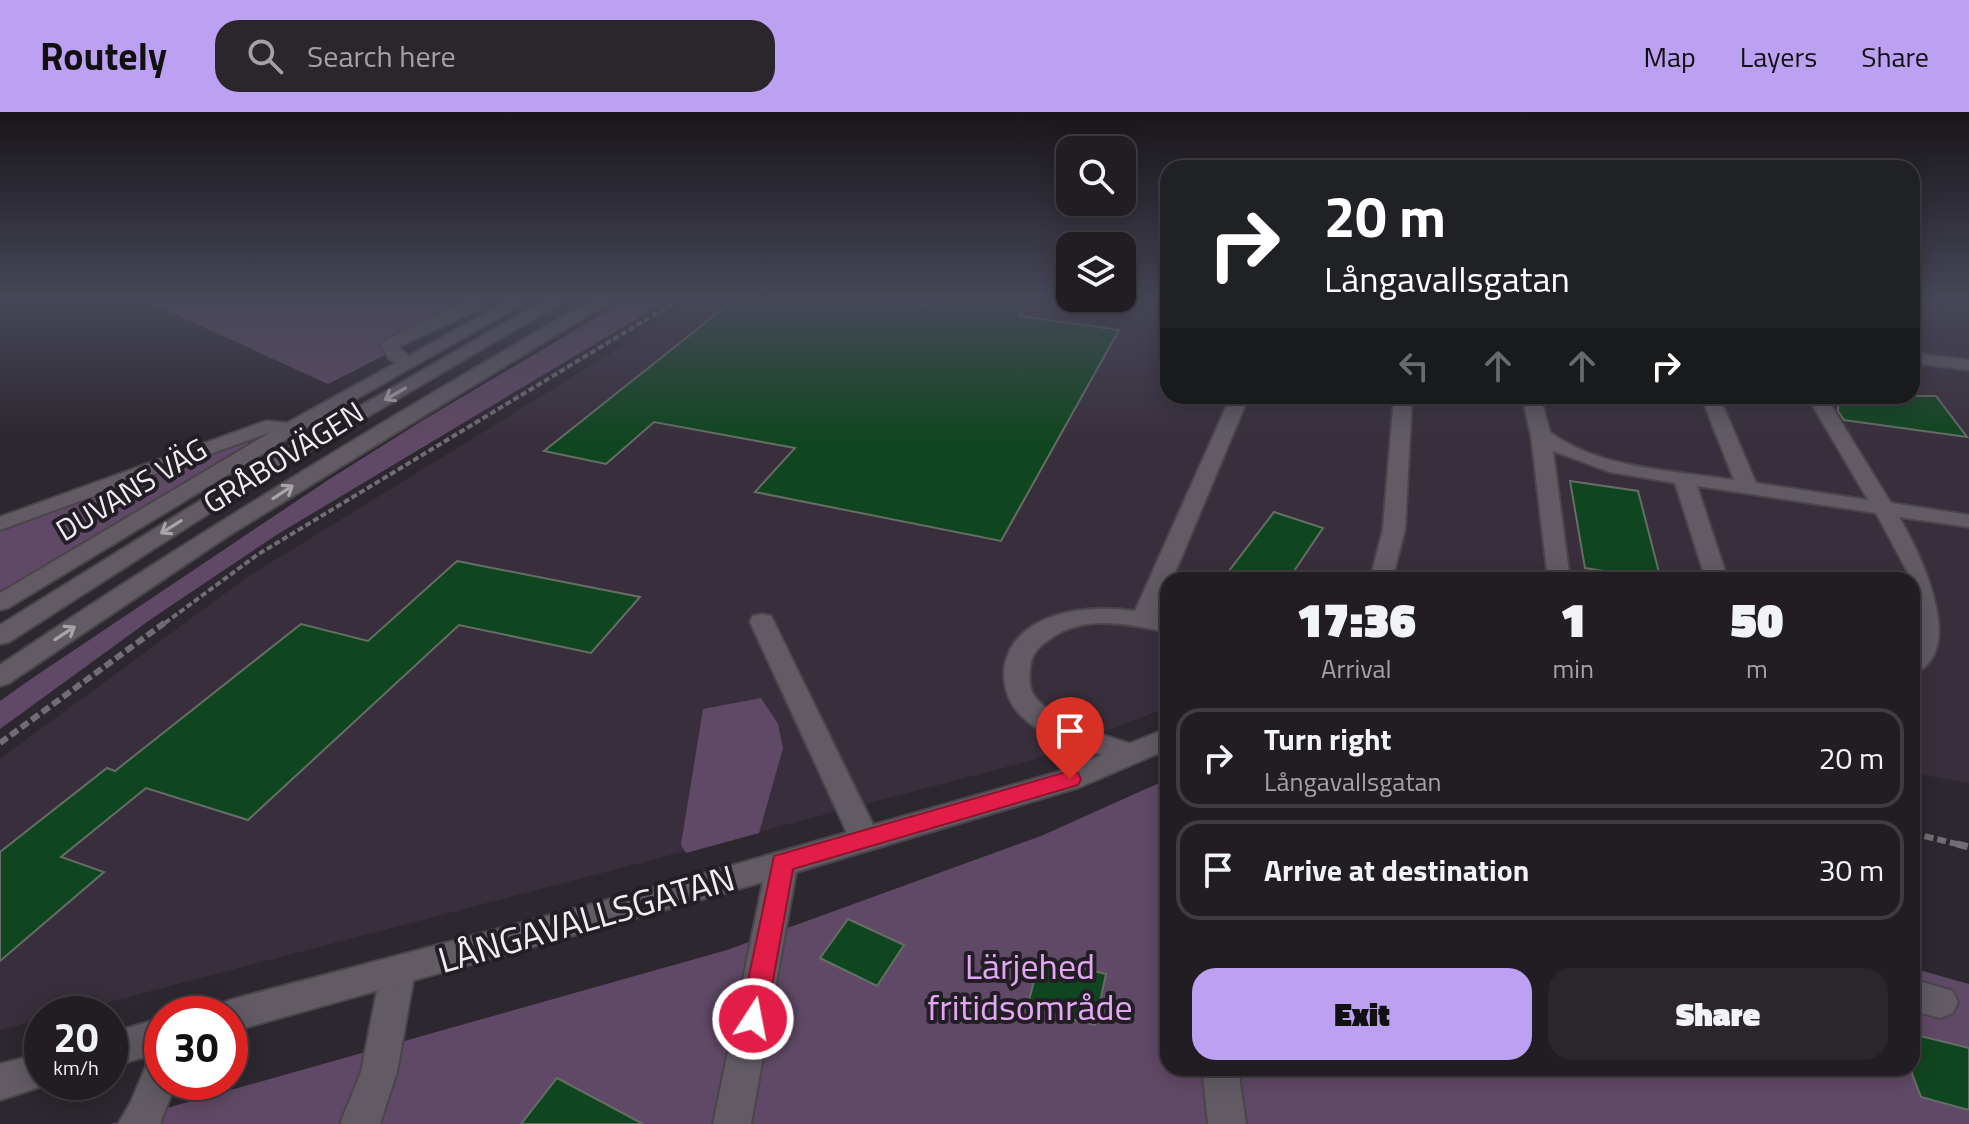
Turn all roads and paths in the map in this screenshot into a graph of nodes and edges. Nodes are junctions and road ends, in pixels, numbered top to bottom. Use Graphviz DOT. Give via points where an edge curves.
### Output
graph roads {
  1 [pos="390,346"];
  2 [pos="436,346"];
  3 [pos="477,346"];
  4 [pos="524,346"];
  5 [pos="602,346"];
  6 [pos="1920,359"];
  7 [pos="407,362"];
  8 [pos="1961,364"];
  9 [pos="1969,382"];
  10 [pos="1237,404"];
  11 [pos="1402,404"];
  12 [pos="1533,404"];
  13 [pos="1713,404"];
  14 [pos="1821,404"];
  15 [pos="293,427"];
  16 [pos="1541,435"];
  17 [pos="1684,479"];
  18 [pos="1748,488"];
  19 [pos="1885,509"];
  20 [pos="1969,521"];
  21 [pos="0,524"];
  22 [pos="1174,572"];
  23 [pos="1383,572"];
  24 [pos="1558,572"];
  25 [pos="1714,572"];
  26 [pos="1918,572"];
  27 [pos="1920,576"];
  28 [pos="0,603"];
  29 [pos="762,622"];
  30 [pos="1155,622"];
  31 [pos="0,636"];
  32 [pos="1920,661"];
  33 [pos="0,677"];
  34 [pos="1160,741"];
  35 [pos="0,743"];
  36 [pos="1130,754"];
  37 [pos="1920,835"];
  38 [pos="865,839"];
  39 [pos="1969,847"];
  40 [pos="782,862"];
  41 [pos="398,971"];
  42 [pos="248,1011"];
  43 [pos="24,1075"];
  44 [pos="1221,1076"];
  45 [pos="0,1082"];
  46 [pos="151,1100"];
  47 [pos="137,1124"];
  48 [pos="359,1124"];
  49 [pos="732,1124"];
  50 [pos="1227,1124"];
  1 -- 7 [label="street"];
  2 -- 7 [label="street, DUVANS VÄG"];
  3 -- 31 [label="street, GRÅBOVÄGEN, one-way" via="263,470"];
  33 -- 4 [label="street, GRÅBOVÄGEN, one-way" via="298,481"];
  5 -- 35 [label="path" via="257,555"];
  6 -- 8 [label="street"];
  7 -- 15 [label="street, DUVANS VÄG"];
  8 -- 9 [label="street"];
  10 -- 22 [label="street"];
  11 -- 23 [label="street" via="1394,529"];
  12 -- 16 [label="street"];
  13 -- 18 [label="street"];
  14 -- 19 [label="street"];
  15 -- 21 [label="street, DUVANS VÄG" via="273,425"];
  15 -- 28 [label="street, DUVANS VÄG"];
  16 -- 17 [label="street" via="1588,461"];
  16 -- 24 [label="street"];
  17 -- 18 [label="street"];
  17 -- 25 [label="street"];
  18 -- 19 [label="street"];
  19 -- 20 [label="street"];
  19 -- 26 [label="street"];
  27 -- 32 [label="street" via="1933,616 1932,645"];
  29 -- 38 [label="street"];
  30 -- 36 [label="street" via="1094,615 1066,620 1035,637 1017,657 1016,684 1027,707 1067,730"];
  34 -- 36 [label="street, LÅNGAVALLSGATAN"];
  36 -- 38 [label="street, LÅNGAVALLSGATAN" via="1070,779"];
  37 -- 39 [label="path"];
  38 -- 40 [label="street, LÅNGAVALLSGATAN"];
  40 -- 41 [label="street, LÅNGAVALLSGATAN"];
  40 -- 49 [label="street"];
  41 -- 42 [label="street, LÅNGAVALLSGATAN"];
  41 -- 48 [label="street" via="379,1070"];
  43 -- 45 [label="street"];
  44 -- 50 [label="street"];
  46 -- 47 [label="street"];
}
